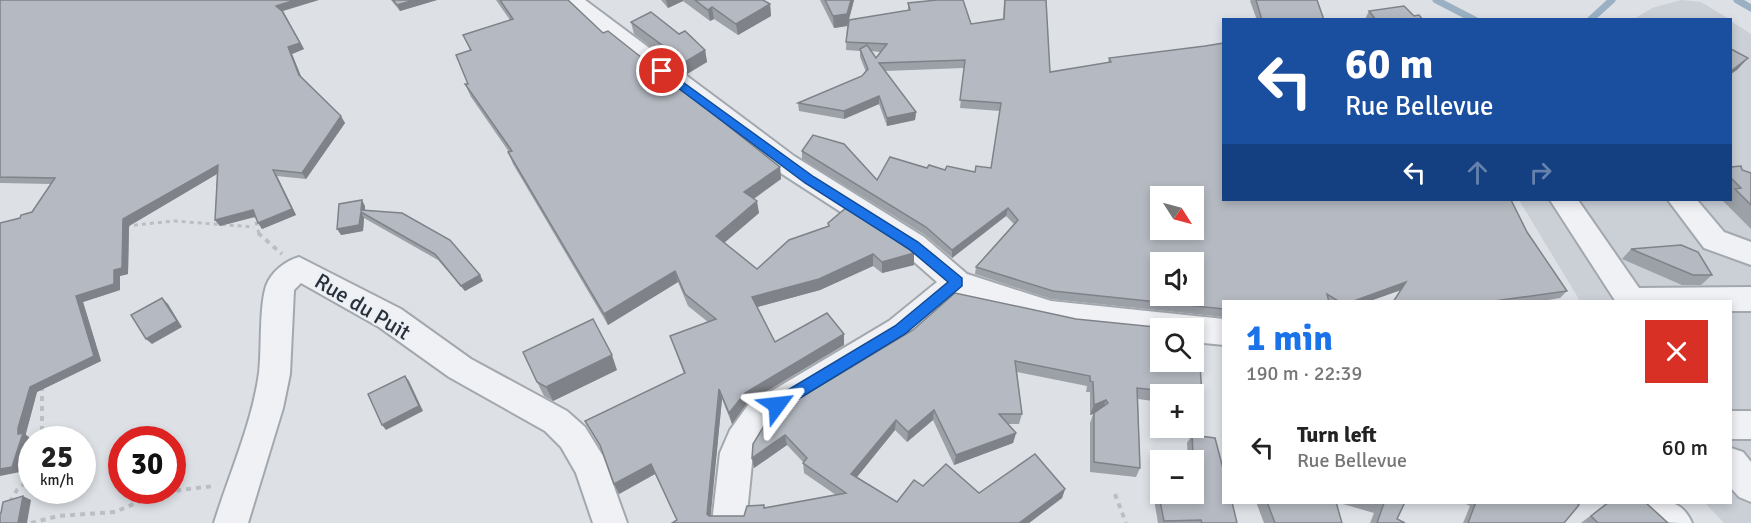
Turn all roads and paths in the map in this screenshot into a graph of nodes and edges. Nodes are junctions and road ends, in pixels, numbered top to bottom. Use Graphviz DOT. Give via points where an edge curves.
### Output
graph roads {
  1 [pos="571,0"];
  2 [pos="1565,201"];
  3 [pos="1683,201"];
  4 [pos="253,205"];
  5 [pos="254,227"];
  6 [pos="116,228"];
  7 [pos="1751,254"];
  8 [pos="299,268"];
  9 [pos="957,282"];
  10 [pos="1751,299"];
  11 [pos="1631,300"];
  12 [pos="1692,300"];
  13 [pos="1150,324"];
  14 [pos="1204,330"];
  15 [pos="1222,332"];
  16 [pos="38,375"];
  17 [pos="1732,425"];
  18 [pos="1751,425"];
  19 [pos="42,426"];
  20 [pos="1732,465"];
  21 [pos="245,482"];
  22 [pos="1751,486"];
  23 [pos="18,489"];
  24 [pos="1115,494"];
  25 [pos="1651,504"];
  26 [pos="7,507"];
  27 [pos="31,523"];
  28 [pos="231,523"];
  29 [pos="610,523"];
  30 [pos="729,523"];
  31 [pos="1126,523"];
  32 [pos="1675,523"];
  1 -- 9 [label="street" via="777,157 914,245"];
  2 -- 11 [label="street"];
  3 -- 7 [label="street" via="1714,240"];
  4 -- 5 [label="path"];
  5 -- 6 [label="path" via="220,227 176,220 143,221"];
  5 -- 8 [label="path" via="260,238"];
  8 -- 21 [label="street, Rue du Puit" via="280,287 274,374"];
  8 -- 29 [label="street, Rue du Puit" via="390,318 460,368 556,420 573,437 591,467"];
  9 -- 13 [label="street" via="1051,313"];
  9 -- 30 [label="street" via="900,330 759,415 744,431 735,455"];
  10 -- 12 [label="street"];
  14 -- 15 [label="street"];
  16 -- 19 [label="path"];
  17 -- 18 [label="street"];
  20 -- 22 [label="street"];
  21 -- 27 [label="path" via="180,490 115,512 58,516"];
  21 -- 28 [label="street, Rue du Puit"];
  23 -- 26 [label="path"];
  24 -- 31 [label="path"];
  25 -- 32 [label="street"];
}
